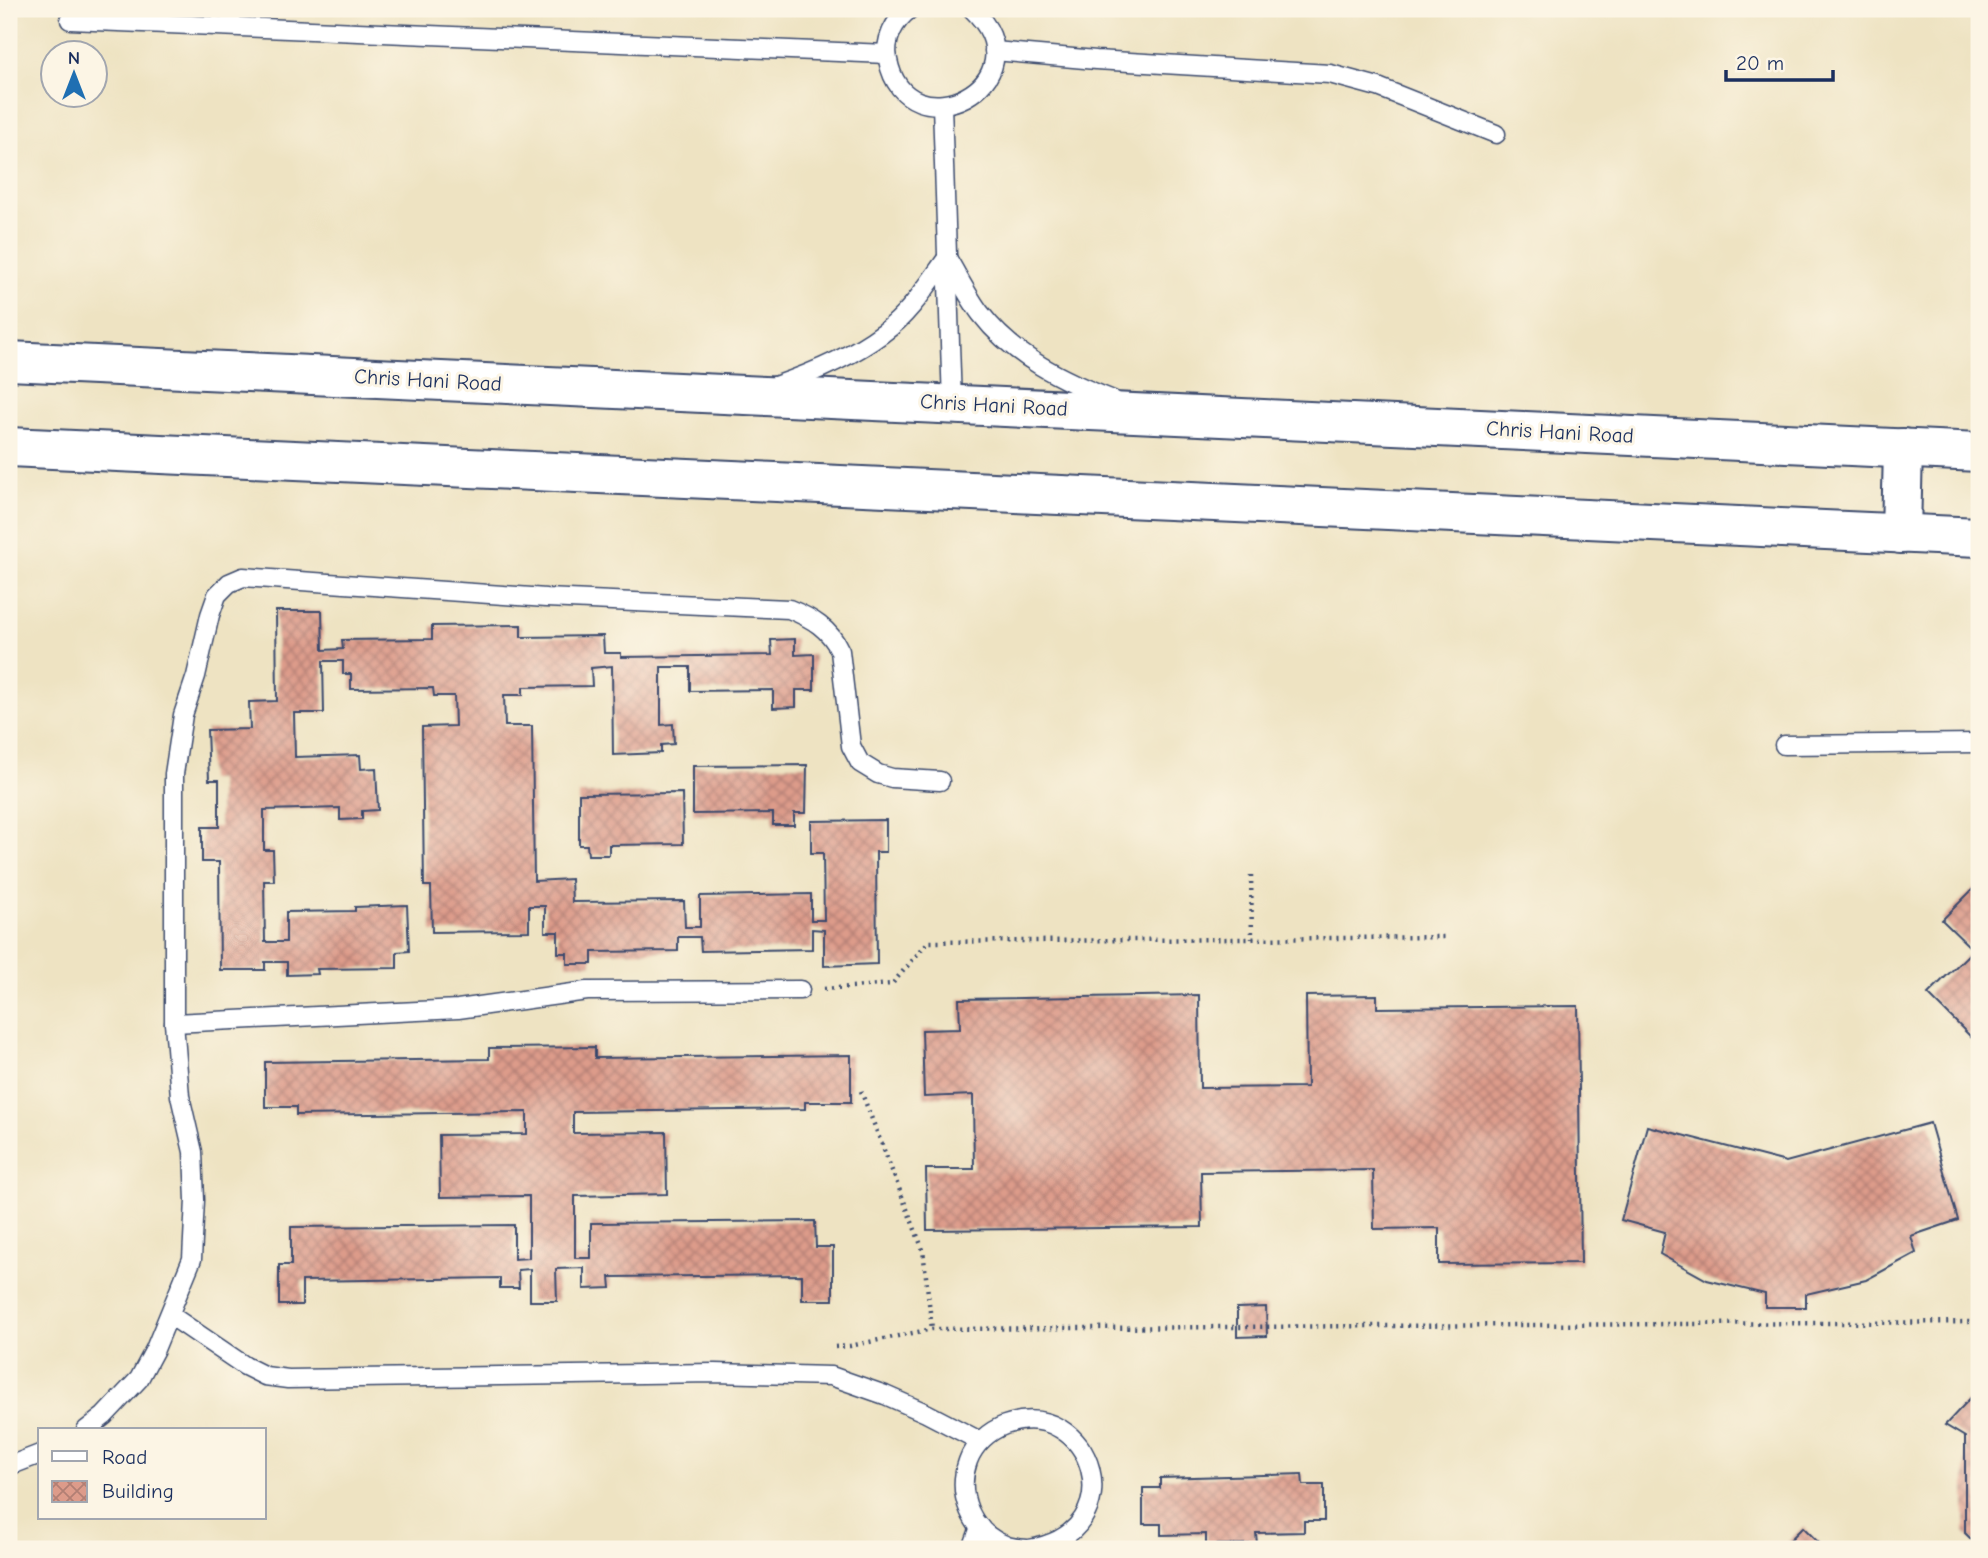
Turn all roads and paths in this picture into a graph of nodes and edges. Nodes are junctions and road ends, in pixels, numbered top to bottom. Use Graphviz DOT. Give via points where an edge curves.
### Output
graph roads {
  1 [pos="910,9"];
  2 [pos="972,9"];
  3 [pos="71,20"];
  4 [pos="994,51"];
  5 [pos="887,54"];
  6 [pos="942,105"];
  7 [pos="1496,134"];
  8 [pos="947,258"];
  9 [pos="9,361"];
  10 [pos="749,395"];
  11 [pos="952,404"];
  12 [pos="1146,412"];
  13 [pos="9,447"];
  14 [pos="1903,447"];
  15 [pos="1979,452"];
  16 [pos="1901,534"];
  17 [pos="1979,537"];
  18 [pos="1979,743"];
  19 [pos="1784,745"];
  20 [pos="940,781"];
  21 [pos="1251,875"];
  22 [pos="1444,937"];
  23 [pos="1252,939"];
  24 [pos="800,990"];
  25 [pos="174,1023"];
  26 [pos="861,1091"];
  27 [pos="170,1315"];
  28 [pos="1979,1322"];
  29 [pos="932,1329"];
  30 [pos="825,1348"];
  31 [pos="89,1428"];
  32 [pos="980,1441"];
  33 [pos="38,1455"];
  34 [pos="9,1466"];
  35 [pos="980,1527"];
  36 [pos="972,1549"];
  37 [pos="1027,1549"];
  1 -- 5 [label="lane" via="896,22"];
  2 -- 4 [label="lane" via="991,34"];
  3 -- 5 [label="lane"];
  4 -- 6 [label="lane" via="985,83 958,103"];
  4 -- 7 [label="lane" via="1330,74 1378,87"];
  5 -- 6 [label="lane" via="898,85 925,104"];
  6 -- 8 [label="lane"];
  8 -- 10 [label="lane" via="915,302 884,332 817,371"];
  8 -- 11 [label="lane"];
  8 -- 12 [label="lane" via="982,315 1038,365 1071,384"];
  9 -- 10 [label="main road, Chris Hani Road"];
  10 -- 11 [label="main road, Chris Hani Road"];
  11 -- 12 [label="main road, Chris Hani Road"];
  12 -- 14 [label="main road, Chris Hani Road"];
  13 -- 16 [label="main road"];
  14 -- 15 [label="main road, Chris Hani Road"];
  14 -- 16 [label="main road"];
  16 -- 17 [label="main road"];
  18 -- 19 [label="lane"];
  20 -- 25 [label="lane" via="892,778 860,763 851,746 835,640 821,625 789,610 243,577 217,595 178,738"];
  21 -- 23 [label="path"];
  22 -- 23 [label="path"];
  23 -- 24 [label="path" via="928,942 892,984"];
  24 -- 25 [label="lane" via="587,991 458,1009"];
  25 -- 27 [label="lane" via="180,1097 193,1152 195,1200 192,1259"];
  26 -- 29 [label="path" via="923,1250"];
  27 -- 31 [label="lane" via="139,1379"];
  27 -- 32 [label="lane" via="265,1376 831,1376 885,1395"];
  28 -- 29 [label="path"];
  29 -- 30 [label="path"];
  32 -- 35 [label="lane" via="963,1479 965,1499"];
  32 -- 37 [label="lane" via="1016,1421 1038,1420 1075,1440 1087,1458 1093,1479 1083,1520 1068,1536 1049,1546"];
  33 -- 34 [label="lane"];
  35 -- 36 [label="lane"];
  35 -- 37 [label="lane" via="1005,1545"];
}
